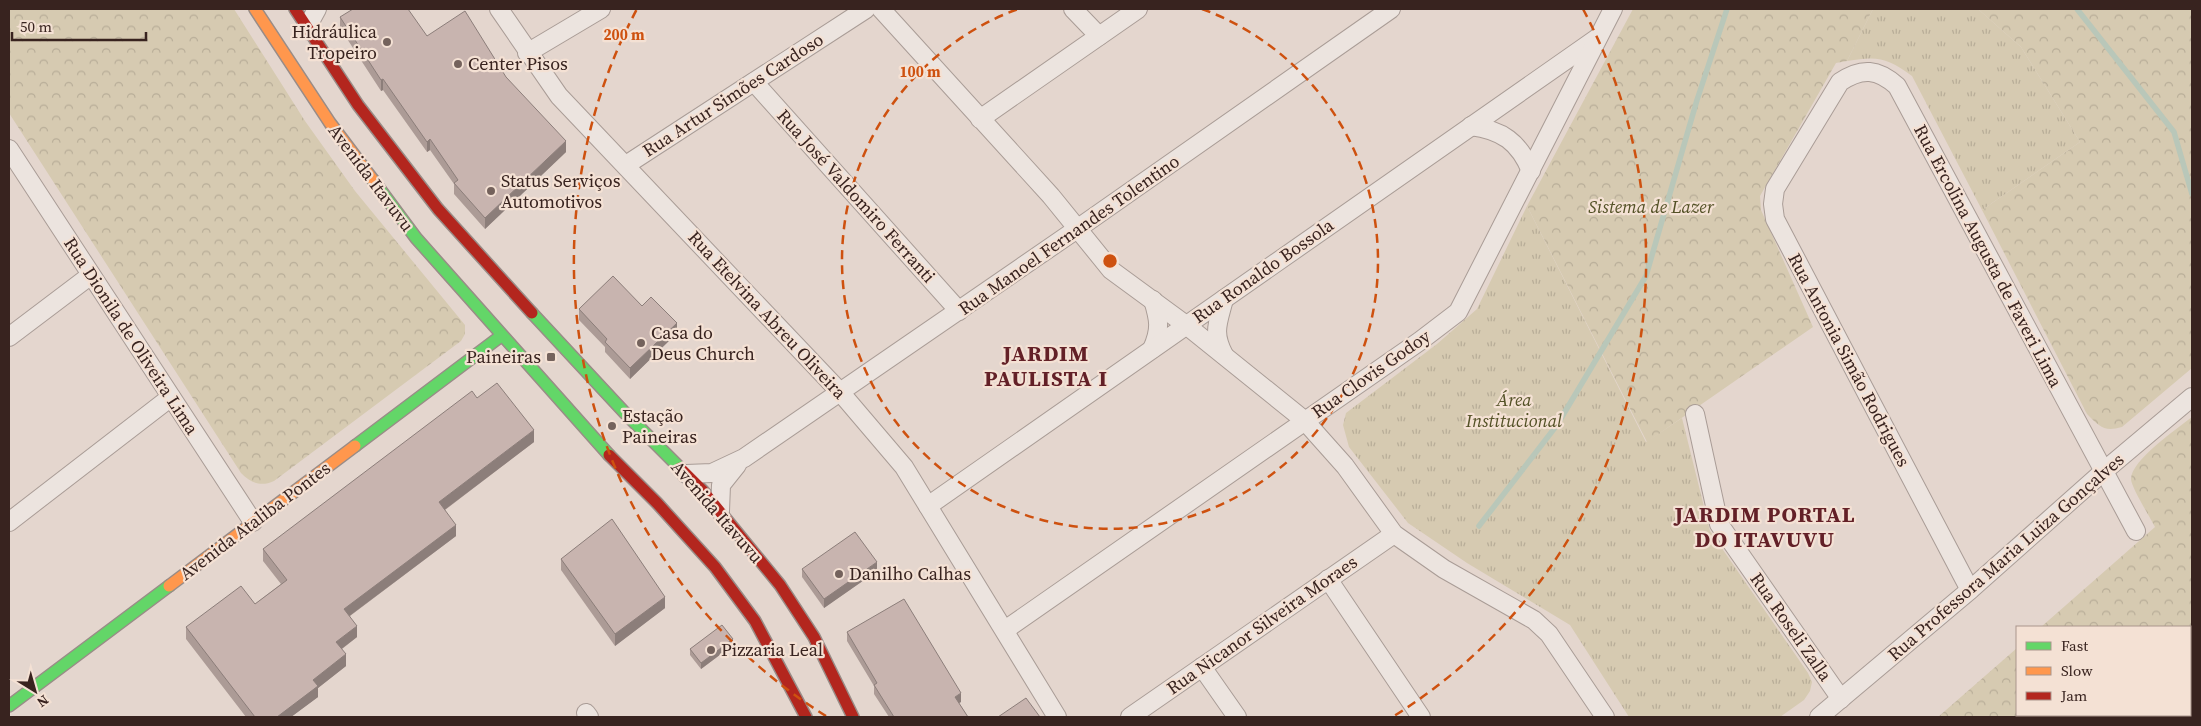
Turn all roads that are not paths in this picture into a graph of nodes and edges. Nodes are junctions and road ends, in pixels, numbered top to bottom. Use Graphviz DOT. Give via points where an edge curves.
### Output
graph roads {
  1 [pos="255,9"];
  2 [pos="295,9"];
  3 [pos="317,9"];
  4 [pos="499,9"];
  5 [pos="600,9"];
  6 [pos="851,9"];
  7 [pos="866,9"];
  8 [pos="881,9"];
  9 [pos="1073,9"];
  10 [pos="1138,9"];
  11 [pos="1391,9"];
  12 [pos="1613,9"];
  13 [pos="840,26"];
  14 [pos="310,31"];
  15 [pos="1099,36"];
  16 [pos="1598,37"];
  17 [pos="527,53"];
  18 [pos="754,82"];
  19 [pos="980,119"];
  20 [pos="1471,126"];
  21 [pos="1811,130"];
  22 [pos="10,155"];
  23 [pos="626,165"];
  24 [pos="1531,171"];
  25 [pos="1078,229"];
  26 [pos="487,264"];
  27 [pos="91,275"];
  28 [pos="496,290"];
  29 [pos="1224,299"];
  30 [pos="1153,300"];
  31 [pos="959,311"];
  32 [pos="505,319"];
  33 [pos="1186,325"];
  34 [pos="501,336"];
  35 [pos="9,337"];
  36 [pos="1152,349"];
  37 [pos="1226,358"];
  38 [pos="841,393"];
  39 [pos="171,397"];
  40 [pos="2192,397"];
  41 [pos="1695,414"];
  42 [pos="1304,420"];
  43 [pos="744,458"];
  44 [pos="2104,472"];
  45 [pos="686,474"];
  46 [pos="928,506"];
  47 [pos="720,511"];
  48 [pos="9,522"];
  49 [pos="253,522"];
  50 [pos="2136,531"];
  51 [pos="1394,534"];
  52 [pos="1328,579"];
  53 [pos="1970,590"];
  54 [pos="1005,630"];
  55 [pos="1202,667"];
  56 [pos="1841,699"];
  57 [pos="9,706"];
  58 [pos="806,717"];
  59 [pos="853,717"];
  60 [pos="1057,717"];
  61 [pos="1130,717"];
  62 [pos="1237,717"];
  63 [pos="1421,717"];
  64 [pos="1605,717"];
  65 [pos="1819,717"];
  1 -- 34 [label="main road, Avenida Itavuvu" via="330,123 410,230"];
  2 -- 14 [label="main road, Avenida Itavuvu"];
  3 -- 14 [label="street"];
  4 -- 17 [label="street, Rua Etelvina Abreu Oliveira"];
  5 -- 17 [label="street"];
  6 -- 13 [label="street, Rua Artur Simões Cardoso"];
  7 -- 13 [label="street, Rua Artur Simões Cardoso"];
  8 -- 19 [label="street"];
  9 -- 15 [label="street"];
  10 -- 15 [label="street"];
  11 -- 25 [label="street, Rua Manoel Fernandes Tolentino"];
  12 -- 16 [label="street, Rua Clovis Godoy"];
  13 -- 18 [label="street, Rua Artur Simões Cardoso"];
  14 -- 26 [label="main road, Avenida Itavuvu" via="358,105 438,209"];
  15 -- 19 [label="street"];
  16 -- 20 [label="street, Rua Ronaldo Bossola"];
  16 -- 24 [label="street, Rua Clovis Godoy"];
  17 -- 23 [label="street, Rua Etelvina Abreu Oliveira" via="559,96"];
  18 -- 23 [label="street, Rua Artur Simões Cardoso"];
  18 -- 31 [label="street, Rua José Valdomiro Ferranti"];
  19 -- 25 [label="street"];
  20 -- 24 [label="street" via="1501,134 1522,152"];
  20 -- 29 [label="street, Rua Ronaldo Bossola"];
  21 -- 44 [label="street, Rua Ercolina Augusta de Faveri Lima" via="1840,82 1852,74 1876,72 1897,86"];
  21 -- 53 [label="street, Rua Antonia Simão Rodrigues" via="1775,189 1775,219"];
  22 -- 27 [label="street, Rua Dionila de Oliveira Lima"];
  23 -- 38 [label="street, Rua Etelvina Abreu Oliveira"];
  24 -- 42 [label="street, Rua Clovis Godoy" via="1458,312"];
  25 -- 30 [label="street" via="1111,270"];
  25 -- 31 [label="street, Rua Manoel Fernandes Tolentino"];
  26 -- 28 [label="main road, Avenida Itavuvu"];
  26 -- 45 [label="main road, Avenida Itavuvu"];
  27 -- 35 [label="street"];
  27 -- 39 [label="street, Rua Dionila de Oliveira Lima"];
  29 -- 33 [label="street, Rua Ronaldo Bossola"];
  29 -- 37 [label="street" via="1216,326 1217,342"];
  30 -- 33 [label="street"];
  30 -- 36 [label="street" via="1159,333"];
  31 -- 38 [label="street, Rua Manoel Fernandes Tolentino"];
  32 -- 34 [label="main road"];
  33 -- 36 [label="street, Rua Ronaldo Bossola"];
  33 -- 37 [label="street"];
  34 -- 49 [label="main road, Avenida Ataliba Pontes"];
  34 -- 58 [label="main road, Avenida Itavuvu" via="715,567 755,621"];
  36 -- 46 [label="street, Rua Ronaldo Bossola"];
  37 -- 42 [label="street"];
  38 -- 43 [label="street, Rua Manoel Fernandes Tolentino"];
  38 -- 46 [label="street, Rua Etelvina Abreu Oliveira" via="904,467"];
  39 -- 48 [label="street"];
  39 -- 49 [label="street, Rua Dionila de Oliveira Lima"];
  40 -- 44 [label="street, Rua Professora Maria Luiza Gonçalves"];
  41 -- 56 [label="street, Rua Roseli Zalla" via="1719,524"];
  42 -- 51 [label="street" via="1345,466"];
  42 -- 54 [label="street, Rua Clovis Godoy"];
  43 -- 45 [label="street, Rua Manoel Fernandes Tolentino" via="712,473"];
  43 -- 47 [label="street, Rua Manoel Fernandes Tolentino" via="721,485"];
  44 -- 50 [label="street, Rua Ercolina Augusta de Faveri Lima"];
  44 -- 53 [label="street, Rua Professora Maria Luiza Gonçalves"];
  45 -- 47 [label="main road, Avenida Itavuvu"];
  46 -- 54 [label="street, Rua Etelvina Abreu Oliveira"];
  47 -- 59 [label="main road, Avenida Itavuvu" via="780,585 809,629"];
  49 -- 57 [label="main road, Avenida Ataliba Pontes"];
  51 -- 52 [label="street, Rua Nicanor Silveira Moraes"];
  51 -- 64 [label="street" via="1444,569 1534,620 1549,634"];
  52 -- 55 [label="street, Rua Nicanor Silveira Moraes"];
  52 -- 63 [label="street"];
  53 -- 56 [label="street, Rua Professora Maria Luiza Gonçalves"];
  54 -- 60 [label="street, Rua Etelvina Abreu Oliveira"];
  55 -- 61 [label="street, Rua Nicanor Silveira Moraes"];
  55 -- 62 [label="street"];
  56 -- 65 [label="street, Rua Professora Maria Luiza Gonçalves"];
}
